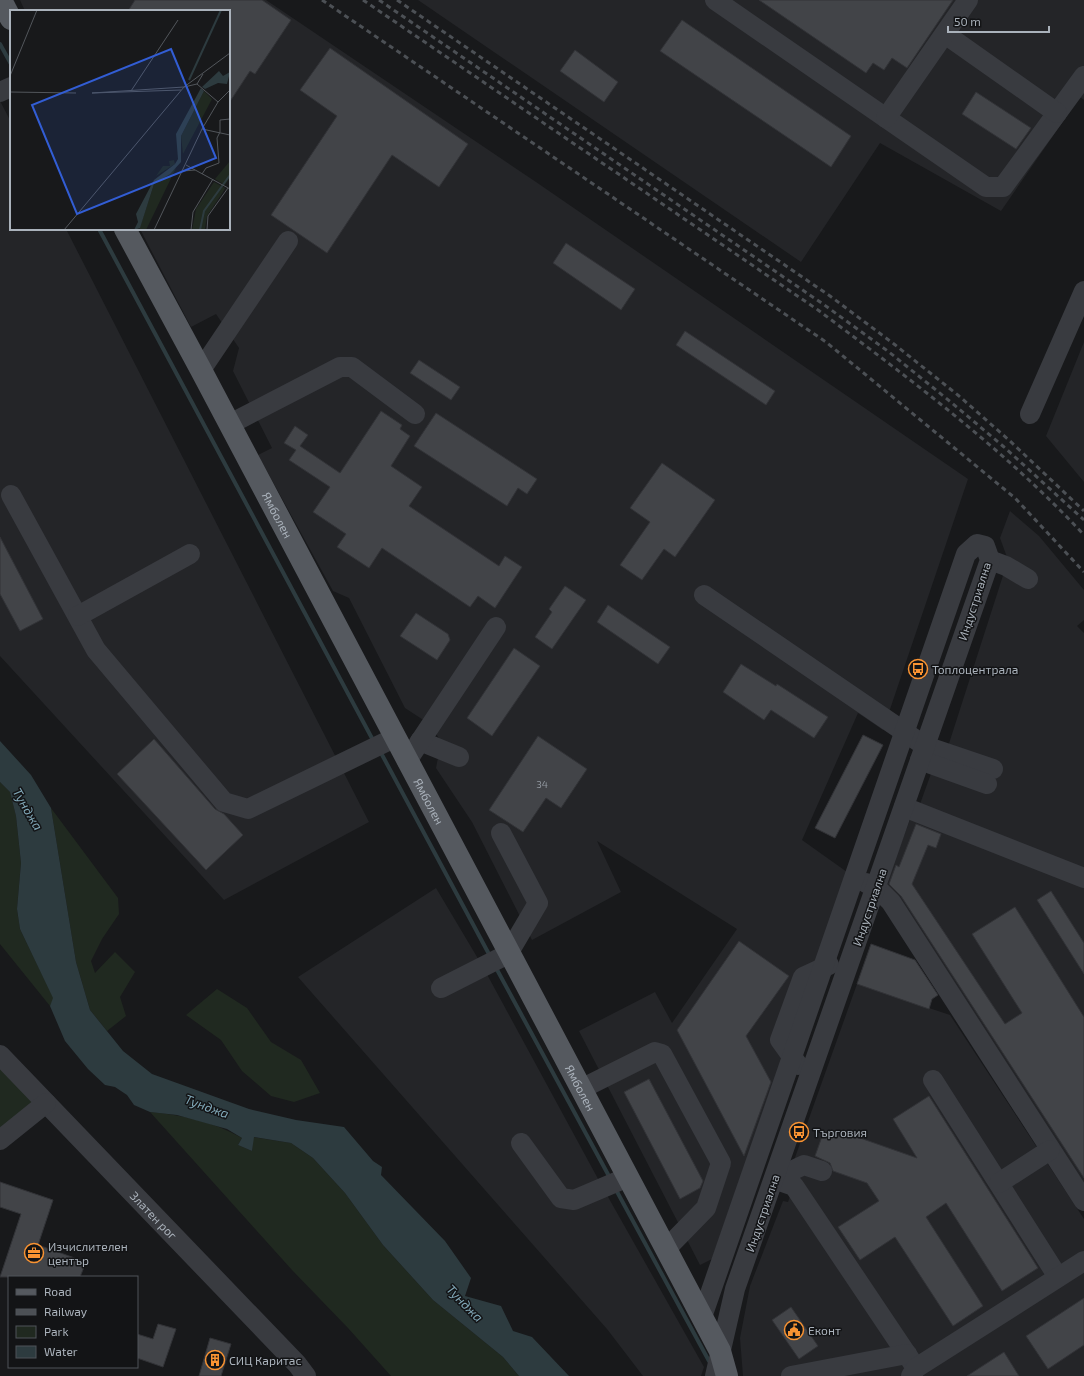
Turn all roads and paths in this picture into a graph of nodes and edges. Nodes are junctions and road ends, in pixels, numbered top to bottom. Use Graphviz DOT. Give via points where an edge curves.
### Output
graph roads {
  1 [pos="1,0"];
  2 [pos="715,0"];
  3 [pos="968,0"];
  4 [pos="10,17"];
  5 [pos="944,34"];
  6 [pos="1084,76"];
  7 [pos="10,87"];
  8 [pos="0,92"];
  9 [pos="1057,113"];
  10 [pos="886,118"];
  11 [pos="126,230"];
  12 [pos="288,241"];
  13 [pos="1084,291"];
  14 [pos="201,370"];
  15 [pos="415,414"];
  16 [pos="1030,414"];
  17 [pos="230,424"];
  18 [pos="11,495"];
  19 [pos="190,554"];
  20 [pos="990,560"];
  21 [pos="1028,579"];
  22 [pos="704,594"];
  23 [pos="78,616"];
  24 [pos="496,627"];
  25 [pos="904,732"];
  26 [pos="394,738"];
  27 [pos="420,741"];
  28 [pos="922,753"];
  29 [pos="460,757"];
  30 [pos="407,761"];
  31 [pos="990,776"];
  32 [pos="904,807"];
  33 [pos="501,833"];
  34 [pos="1084,878"];
  35 [pos="853,879"];
  36 [pos="876,886"];
  37 [pos="508,954"];
  38 [pos="852,955"];
  39 [pos="822,968"];
  40 [pos="441,988"];
  41 [pos="792,1056"];
  42 [pos="1,1058"];
  43 [pos="809,1079"];
  44 [pos="933,1080"];
  45 [pos="580,1089"];
  46 [pos="46,1103"];
  47 [pos="0,1140"];
  48 [pos="521,1142"];
  49 [pos="1050,1150"];
  50 [pos="822,1171"];
  51 [pos="628,1177"];
  52 [pos="774,1179"];
  53 [pos="999,1183"];
  54 [pos="1084,1201"];
  55 [pos="666,1248"];
  56 [pos="1084,1261"];
  57 [pos="1058,1277"];
  58 [pos="702,1317"];
  59 [pos="720,1351"];
  60 [pos="911,1366"];
  61 [pos="296,1372"];
  62 [pos="715,1376"];
  63 [pos="727,1376"];
  64 [pos="791,1376"];
  1 -- 4 [label="main road"];
  2 -- 10 [label="street"];
  3 -- 5 [label="street"];
  5 -- 9 [label="street"];
  5 -- 10 [label="street"];
  6 -- 9 [label="street"];
  7 -- 8 [label="street"];
  9 -- 10 [label="street" via="1003,187 986,187"];
  11 -- 14 [label="main road, Ямболен"];
  12 -- 14 [label="street"];
  13 -- 16 [label="street"];
  14 -- 17 [label="main road, Ямболен"];
  15 -- 17 [label="street" via="352,367 340,367"];
  17 -- 26 [label="main road, Ямболен"];
  18 -- 23 [label="street"];
  19 -- 23 [label="street"];
  20 -- 21 [label="street"];
  20 -- 25 [label="street, Индустриална" via="985,546 977,544 966,554"];
  20 -- 28 [label="street, Индустриална"];
  22 -- 25 [label="street"];
  23 -- 26 [label="street" via="96,650 224,802 248,809"];
  24 -- 27 [label="street"];
  25 -- 28 [label="street"];
  25 -- 35 [label="street, Индустриална"];
  26 -- 30 [label="main road, Ямболен"];
  27 -- 29 [label="street"];
  27 -- 30 [label="street"];
  28 -- 31 [label="street"];
  28 -- 32 [label="street, Индустриална"];
  30 -- 37 [label="main road, Ямболен"];
  32 -- 34 [label="street"];
  32 -- 36 [label="street, Индустриална"];
  33 -- 37 [label="street" via="538,903"];
  35 -- 36 [label="street"];
  35 -- 39 [label="street, Индустриална"];
  36 -- 38 [label="street, Индустриална"];
  36 -- 49 [label="street" via="891,902"];
  37 -- 40 [label="street"];
  37 -- 45 [label="main road, Ямболен"];
  38 -- 39 [label="street"];
  38 -- 43 [label="street, Индустриална"];
  39 -- 41 [label="street, Индустриална"];
  41 -- 43 [label="street"];
  41 -- 58 [label="street, Индустриална"];
  42 -- 46 [label="street, Златен рог"];
  43 -- 52 [label="street, Индустриална"];
  44 -- 53 [label="street"];
  45 -- 51 [label="main road, Ямболен"];
  45 -- 55 [label="street" via="655,1052 662,1054 721,1163 706,1208"];
  46 -- 47 [label="street"];
  46 -- 61 [label="street, Златен рог"];
  48 -- 51 [label="street" via="561,1198 574,1200"];
  49 -- 53 [label="street"];
  49 -- 54 [label="street"];
  50 -- 52 [label="street" via="804,1165"];
  51 -- 55 [label="main road, Ямболен"];
  52 -- 59 [label="street, Индустриална" via="735,1289"];
  52 -- 60 [label="street" via="794,1186"];
  53 -- 57 [label="street"];
  55 -- 58 [label="main road, Ямболен"];
  56 -- 57 [label="street"];
  57 -- 60 [label="street"];
  58 -- 59 [label="main road, Ямболен"];
  59 -- 62 [label="street, Индустриална"];
  59 -- 63 [label="main road, Ямболен"];
  60 -- 64 [label="street"];
}
